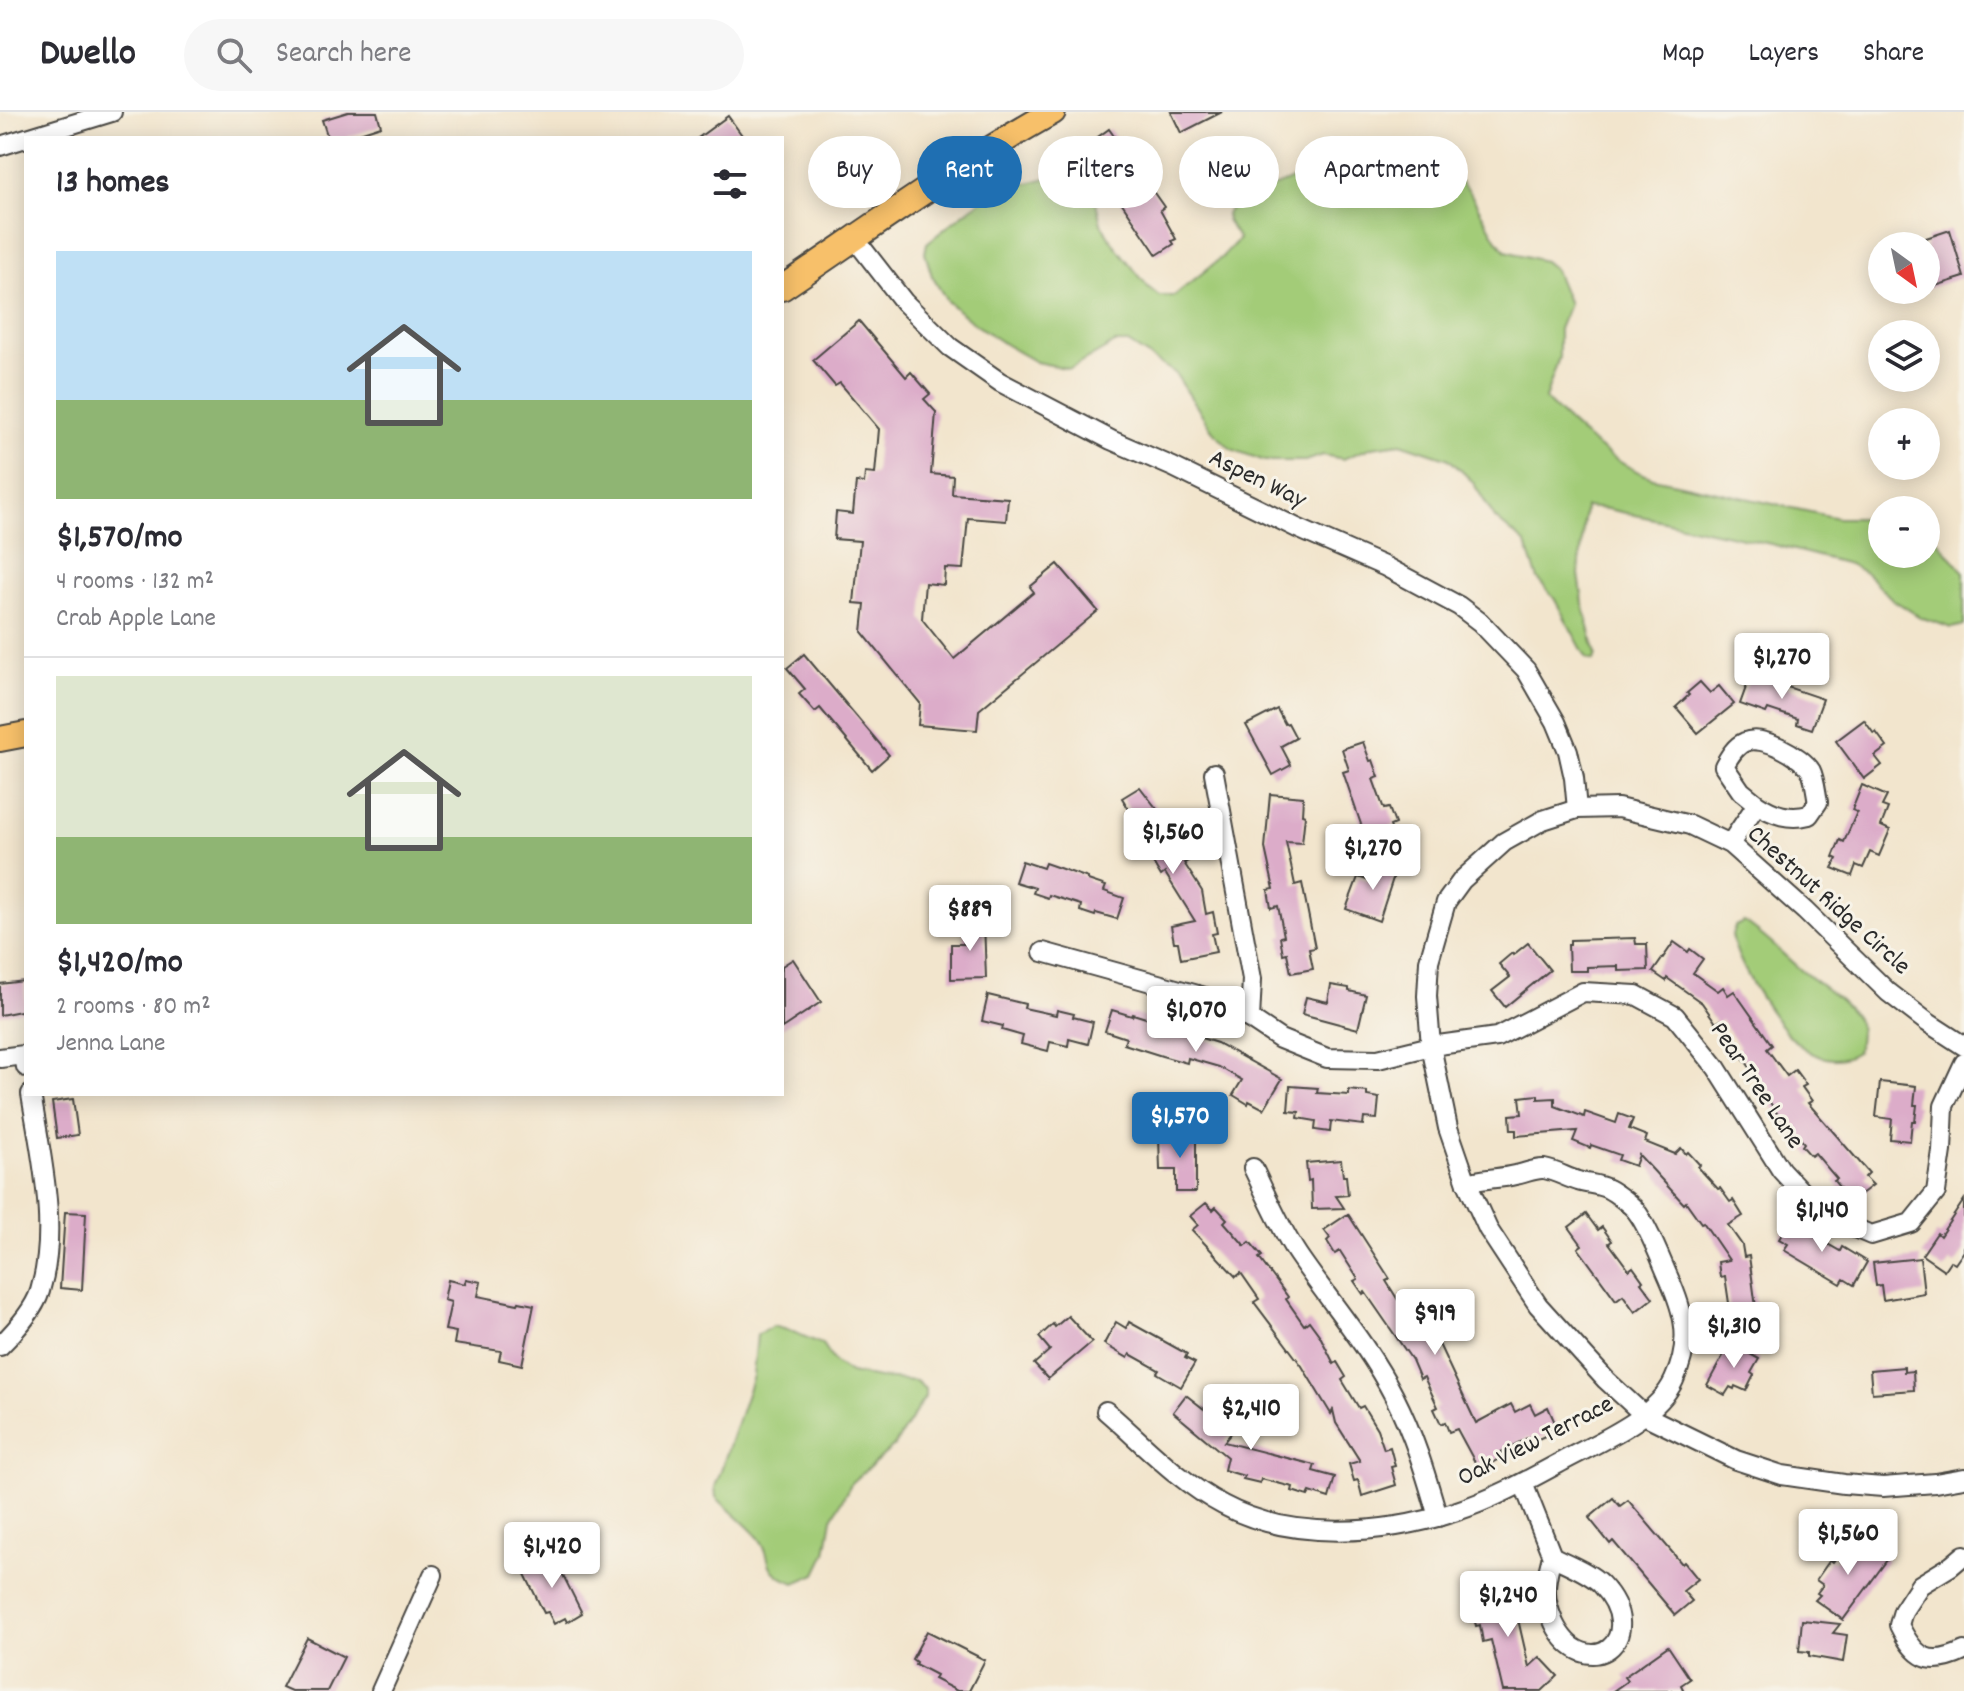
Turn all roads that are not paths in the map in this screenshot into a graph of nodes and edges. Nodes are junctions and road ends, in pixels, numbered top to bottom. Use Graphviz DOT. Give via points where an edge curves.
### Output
graph roads {
  1 [pos="112,112"];
  2 [pos="1053,112"];
  3 [pos="34,136"];
  4 [pos="24,139"];
  5 [pos="0,146"];
  6 [pos="855,239"];
  7 [pos="784,287"];
  8 [pos="24,734"];
  9 [pos="0,739"];
  10 [pos="1214,773"];
  11 [pos="1757,804"];
  12 [pos="1577,809"];
  13 [pos="1730,844"];
  14 [pos="1043,952"];
  15 [pos="1250,1019"];
  16 [pos="1431,1046"];
  17 [pos="1964,1046"];
  18 [pos="24,1055"];
  19 [pos="0,1058"];
  20 [pos="1964,1063"];
  21 [pos="31,1096"];
  22 [pos="1253,1168"];
  23 [pos="1467,1183"];
  24 [pos="0,1346"];
  25 [pos="1106,1411"];
  26 [pos="1644,1415"];
  27 [pos="1964,1478"];
  28 [pos="1523,1483"];
  29 [pos="1438,1517"];
  30 [pos="1964,1555"];
  31 [pos="1552,1556"];
  32 [pos="433,1575"];
  33 [pos="1964,1651"];
  34 [pos="381,1691"];
  1 -- 3 [label="street"];
  2 -- 6 [label="main road"];
  4 -- 5 [label="street"];
  6 -- 7 [label="main road"];
  6 -- 12 [label="street, Aspen Way" via="904,302 950,347 1000,382 1111,440 1386,567 1480,622 1526,670 1556,722 1568,751"];
  8 -- 9 [label="main road"];
  10 -- 15 [label="street" via="1252,979"];
  11 -- 11 [label="street" via="1771,813 1800,818 1818,802 1811,772 1801,760 1753,740 1743,743 1724,766"];
  11 -- 13 [label="street"];
  12 -- 13 [label="street, Chestnut Ridge Circle" via="1618,808 1690,825"];
  12 -- 16 [label="street, Chestnut Ridge Circle" via="1504,842 1446,902 1429,961"];
  13 -- 17 [label="street, Chestnut Ridge Circle" via="1888,992"];
  14 -- 15 [label="street" via="1205,997"];
  15 -- 16 [label="street" via="1280,1039 1327,1058 1378,1059"];
  16 -- 20 [label="street, Pear Tree Lane" via="1497,1037 1583,992 1636,995 1675,1016 1716,1067 1781,1170 1822,1214 1871,1235 1911,1223 1936,1192 1944,1106"];
  16 -- 23 [label="street, Chestnut Ridge Circle" via="1448,1128"];
  18 -- 19 [label="street"];
  21 -- 24 [label="street" via="47,1193 48,1251 40,1294"];
  22 -- 29 [label="street" via="1284,1233 1393,1395 1420,1455"];
  23 -- 26 [label="street, Chestnut Ridge Circle" via="1488,1229 1538,1305"];
  23 -- 26 [label="street, Oak View Terrace" via="1542,1169 1608,1189 1636,1211 1672,1285 1686,1343 1673,1382"];
  25 -- 29 [label="street, Oak View Terrace" via="1195,1487 1253,1518 1329,1531"];
  26 -- 27 [label="street, Chestnut Ridge Circle" via="1736,1460 1782,1475 1883,1487"];
  26 -- 28 [label="street, Oak View Terrace"];
  28 -- 29 [label="street, Oak View Terrace"];
  28 -- 31 [label="street"];
  30 -- 33 [label="street" via="1920,1585 1899,1625 1913,1650 1929,1659 1947,1659"];
  31 -- 31 [label="street" via="1546,1597 1557,1628 1581,1651 1602,1654 1614,1646 1620,1631 1609,1595 1595,1579"];
  32 -- 34 [label="street"];
}
